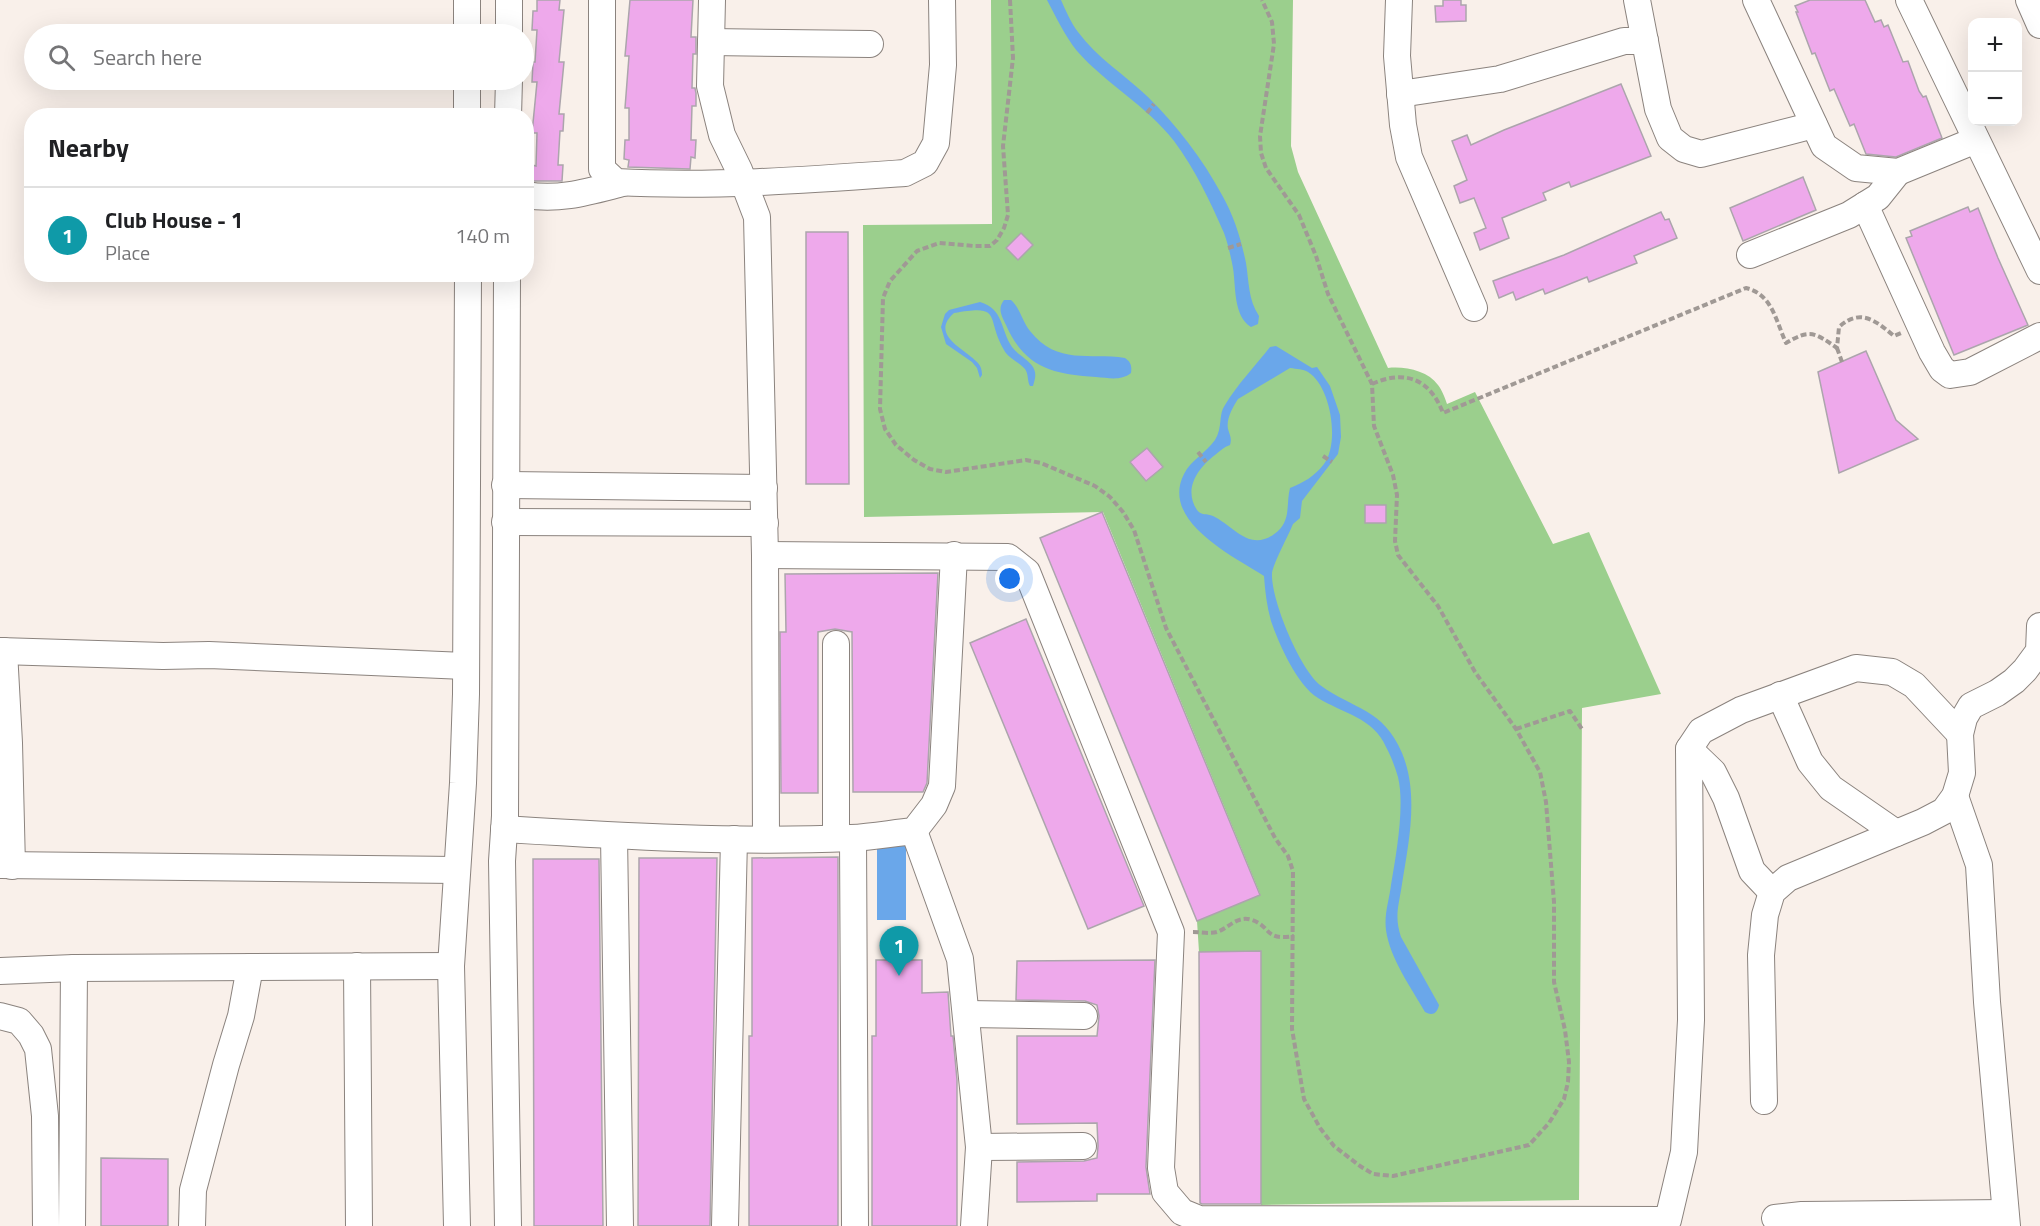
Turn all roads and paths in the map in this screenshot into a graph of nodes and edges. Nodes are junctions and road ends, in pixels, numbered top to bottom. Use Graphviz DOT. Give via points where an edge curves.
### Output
graph roads {
  1 [pos="467,0"];
  2 [pos="509,0"];
  3 [pos="602,0"];
  4 [pos="712,0"];
  5 [pos="942,0"];
  6 [pos="1010,0"];
  7 [pos="1262,0"];
  8 [pos="1399,0"];
  9 [pos="1637,0"];
  10 [pos="1756,0"];
  11 [pos="1909,0"];
  12 [pos="2029,0"];
  13 [pos="467,24"];
  14 [pos="509,24"];
  15 [pos="2040,25"];
  16 [pos="1645,41"];
  17 [pos="711,42"];
  18 [pos="870,44"];
  19 [pos="467,90"];
  20 [pos="509,90"];
  21 [pos="1400,94"];
  22 [pos="1154,104"];
  23 [pos="467,108"];
  24 [pos="508,108"];
  25 [pos="1147,113"];
  26 [pos="1814,125"];
  27 [pos="1976,140"];
  28 [pos="1898,172"];
  29 [pos="623,183"];
  30 [pos="744,184"];
  31 [pos="534,196"];
  32 [pos="1864,204"];
  33 [pos="1241,244"];
  34 [pos="1228,248"];
  35 [pos="1750,255"];
  36 [pos="2040,271"];
  37 [pos="468,282"];
  38 [pos="507,282"];
  39 [pos="1474,308"];
  40 [pos="1906,331"];
  41 [pos="2040,336"];
  42 [pos="1837,348"];
  43 [pos="1842,362"];
  44 [pos="1372,384"];
  45 [pos="1198,452"];
  46 [pos="1323,456"];
  47 [pos="1206,462"];
  48 [pos="1332,462"];
  49 [pos="505,485"];
  50 [pos="665,487"];
  51 [pos="764,488"];
  52 [pos="505,522"];
  53 [pos="664,523"];
  54 [pos="765,523"];
  55 [pos="765,555"];
  56 [pos="954,555"];
  57 [pos="2040,626"];
  58 [pos="836,644"];
  59 [pos="2,651"];
  60 [pos="465,666"];
  61 [pos="1780,695"];
  62 [pos="1516,729"];
  63 [pos="1582,729"];
  64 [pos="1960,734"];
  65 [pos="1689,749"];
  66 [pos="1955,796"];
  67 [pos="504,829"];
  68 [pos="914,831"];
  69 [pos="1896,833"];
  70 [pos="615,836"];
  71 [pos="845,838"];
  72 [pos="734,839"];
  73 [pos="766,839"];
  74 [pos="6,865"];
  75 [pos="456,870"];
  76 [pos="1772,892"];
  77 [pos="1171,932"];
  78 [pos="1294,936"];
  79 [pos="357,966"];
  80 [pos="452,966"];
  81 [pos="250,967"];
  82 [pos="74,968"];
  83 [pos="0,971"];
  84 [pos="967,1014"];
  85 [pos="0,1016"];
  86 [pos="1084,1016"];
  87 [pos="1764,1101"];
  88 [pos="1083,1146"];
  89 [pos="979,1147"];
  90 [pos="1774,1218"];
  91 [pos="2006,1220"];
  92 [pos="1529,1223"];
  93 [pos="1558,1223"];
  94 [pos="46,1226"];
  95 [pos="72,1226"];
  96 [pos="192,1226"];
  97 [pos="359,1226"];
  98 [pos="457,1226"];
  99 [pos="508,1226"];
  100 [pos="620,1226"];
  101 [pos="725,1226"];
  102 [pos="855,1226"];
  103 [pos="974,1226"];
  1 -- 13 [label="street"];
  2 -- 14 [label="street"];
  3 -- 29 [label="street" via="602,169 616,182"];
  4 -- 17 [label="street"];
  5 -- 30 [label="street" via="943,65 936,143 925,163 904,173"];
  6 -- 78 [label="path" via="1013,58 1003,146 1008,215 1004,228 990,246 939,243 916,251 890,281 883,298 880,409 885,429 896,445 930,469 946,472 1026,460 1041,463 1095,486 1123,512 1134,531 1166,628 1288,856 1293,871"];
  7 -- 44 [label="path" via="1272,22 1274,44 1260,136 1261,153 1266,168 1299,215 1328,294"];
  8 -- 21 [label="street"];
  9 -- 16 [label="street"];
  10 -- 26 [label="street"];
  11 -- 27 [label="street"];
  12 -- 15 [label="street"];
  16 -- 21 [label="street" via="1624,41 1500,79"];
  16 -- 26 [label="street" via="1658,109 1670,138 1684,149 1701,154"];
  17 -- 18 [label="street"];
  17 -- 30 [label="street" via="710,86 722,135"];
  19 -- 23 [label="street"];
  20 -- 24 [label="street"];
  21 -- 39 [label="street" via="1409,157"];
  22 -- 25 [label="path"];
  26 -- 28 [label="street" via="1824,146 1856,168"];
  27 -- 28 [label="street"];
  27 -- 36 [label="street"];
  28 -- 32 [label="street" via="1878,197"];
  29 -- 30 [label="street"];
  29 -- 31 [label="street" via="569,196"];
  30 -- 51 [label="street" via="757,217"];
  32 -- 35 [label="street" via="1849,214"];
  32 -- 41 [label="street" via="1942,369 1950,375 1970,372"];
  33 -- 34 [label="path"];
  37 -- 60 [label="street"];
  38 -- 49 [label="street"];
  40 -- 42 [label="path" via="1894,336 1858,316 1839,327"];
  42 -- 43 [label="path"];
  42 -- 44 [label="path" via="1814,333 1802,334 1786,343 1767,300 1758,291 1746,288 1443,413 1428,387 1415,380 1401,376"];
  44 -- 62 [label="path" via="1374,426 1394,475 1398,555 1438,606 1475,672"];
  45 -- 47 [label="path"];
  46 -- 48 [label="path"];
  49 -- 50 [label="street"];
  49 -- 52 [label="street"];
  50 -- 51 [label="street"];
  50 -- 53 [label="street"];
  51 -- 54 [label="street"];
  52 -- 53 [label="street"];
  52 -- 67 [label="street"];
  53 -- 54 [label="street"];
  54 -- 55 [label="street"];
  55 -- 56 [label="street"];
  55 -- 73 [label="street"];
  56 -- 68 [label="street" via="942,786 934,805"];
  56 -- 77 [label="street" via="1008,557 1027,572"];
  57 -- 64 [label="street" via="2039,651 2014,681 1971,706"];
  58 -- 71 [label="street"];
  59 -- 60 [label="street"];
  59 -- 74 [label="street" via="9,743"];
  60 -- 75 [label="street" via="463,783"];
  61 -- 64 [label="street" via="1856,668 1892,672 1914,685"];
  61 -- 65 [label="street" via="1701,731"];
  61 -- 69 [label="street" via="1810,762 1831,788"];
  62 -- 63 [label="path" via="1570,711"];
  62 -- 78 [label="path" via="1540,772 1546,802 1554,902 1554,982 1569,1062 1564,1099 1550,1123 1529,1145 1393,1176 1373,1174 1334,1146 1304,1099 1292,1029"];
  64 -- 66 [label="street" via="1962,773"];
  65 -- 76 [label="street" via="1713,772 1752,871"];
  65 -- 93 [label="street" via="1690,1031 1684,1152 1668,1220"];
  66 -- 69 [label="street" via="1944,811"];
  66 -- 91 [label="street" via="1979,865"];
  67 -- 70 [label="street"];
  67 -- 99 [label="street"];
  68 -- 71 [label="street"];
  68 -- 84 [label="street" via="960,959"];
  69 -- 76 [label="street" via="1788,878"];
  70 -- 72 [label="street"];
  70 -- 100 [label="street"];
  71 -- 73 [label="street"];
  71 -- 102 [label="street"];
  72 -- 73 [label="street"];
  72 -- 101 [label="street"];
  74 -- 75 [label="street"];
  75 -- 80 [label="street"];
  76 -- 87 [label="street" via="1764,915 1761,955"];
  77 -- 78 [label="path" via="1216,932 1241,918 1252,920 1273,937"];
  77 -- 92 [label="street" via="1161,1168 1165,1192 1182,1212 1199,1219"];
  79 -- 80 [label="street"];
  79 -- 81 [label="street"];
  79 -- 97 [label="street"];
  80 -- 98 [label="street"];
  81 -- 82 [label="street"];
  81 -- 96 [label="street" via="241,1016 193,1190"];
  82 -- 83 [label="street"];
  82 -- 95 [label="street"];
  84 -- 86 [label="street"];
  84 -- 89 [label="street"];
  85 -- 94 [label="street" via="19,1021 38,1049 45,1116"];
  88 -- 89 [label="street"];
  89 -- 103 [label="street"];
  90 -- 91 [label="street" via="1802,1215"];
  92 -- 93 [label="street"];
}
